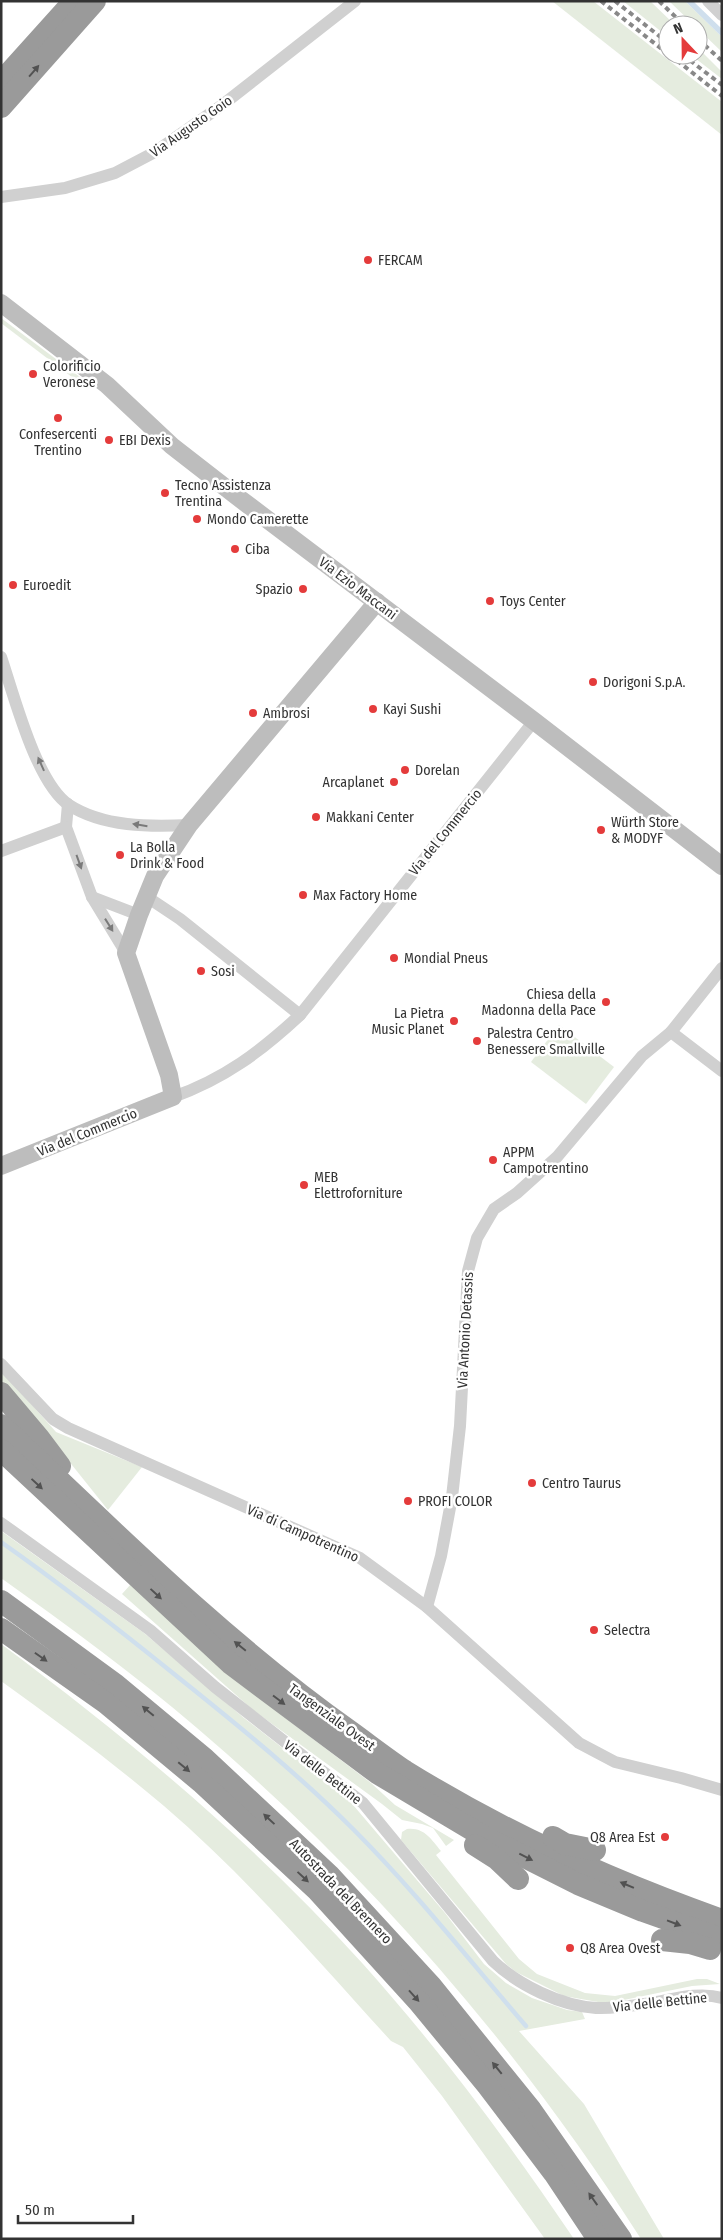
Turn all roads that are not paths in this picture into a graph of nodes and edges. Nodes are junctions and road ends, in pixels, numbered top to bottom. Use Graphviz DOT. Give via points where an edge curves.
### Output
graph roads {
  1 [pos="74,1"];
  2 [pos="95,1"];
  3 [pos="355,1"];
  4 [pos="708,1"];
  5 [pos="722,15"];
  6 [pos="1,82"];
  7 [pos="1,107"];
  8 [pos="1,197"];
  9 [pos="1,303"];
  10 [pos="377,602"];
  11 [pos="1,657"];
  12 [pos="534,721"];
  13 [pos="68,804"];
  14 [pos="189,824"];
  15 [pos="66,827"];
  16 [pos="1,852"];
  17 [pos="722,866"];
  18 [pos="92,897"];
  19 [pos="147,897"];
  20 [pos="139,915"];
  21 [pos="126,953"];
  22 [pos="722,968"];
  23 [pos="300,1015"];
  24 [pos="671,1032"];
  25 [pos="722,1072"];
  26 [pos="173,1098"];
  27 [pos="1,1166"];
  28 [pos="1,1364"];
  29 [pos="1,1393"];
  30 [pos="6,1412"];
  31 [pos="1,1450"];
  32 [pos="1,1523"];
  33 [pos="1,1601"];
  34 [pos="427,1607"];
  35 [pos="1,1629"];
  36 [pos="405,1770"];
  37 [pos="377,1773"];
  38 [pos="722,1790"];
  39 [pos="595,1850"];
  40 [pos="518,1879"];
  41 [pos="722,1920"];
  42 [pos="722,1939"];
  43 [pos="662,1940"];
  44 [pos="722,1953"];
  45 [pos="722,1998"];
  46 [pos="598,2239"];
  47 [pos="621,2239"];
  1 -- 6 [label="highway"];
  7 -- 2 [label="highway, one-way"];
  3 -- 8 [label="street, Via Augusto Goio" via="221,106 155,152 115,173 73,186"];
  4 -- 5 [label="street"];
  9 -- 10 [label="street, Via Ezio Maccani" via="103,381 172,446"];
  10 -- 12 [label="street, Via Ezio Maccani"];
  10 -- 14 [label="street"];
  13 -- 11 [label="street, one-way" via="49,783 28,736"];
  12 -- 17 [label="street, Via Ezio Maccani"];
  12 -- 23 [label="street, Via del Commercio"];
  14 -- 13 [label="street, one-way" via="152,826 113,821 86,814"];
  13 -- 15 [label="street"];
  14 -- 19 [label="street" via="155,876"];
  15 -- 16 [label="street"];
  15 -- 18 [label="street, one-way"];
  18 -- 20 [label="street"];
  18 -- 21 [label="street, one-way"];
  19 -- 20 [label="street"];
  19 -- 23 [label="street" via="180,919"];
  20 -- 21 [label="street"];
  21 -- 26 [label="street" via="169,1075"];
  22 -- 24 [label="street, Via Antonio Detassis"];
  23 -- 26 [label="street, Via del Commercio" via="267,1045 231,1070"];
  24 -- 25 [label="street"];
  24 -- 34 [label="street, Via Antonio Detassis" via="642,1056 556,1157 494,1210 477,1238 468,1270 460,1426 452,1497 442,1556"];
  26 -- 27 [label="street, Via del Commercio"];
  28 -- 34 [label="street, Via di Campotrentino" via="53,1419 360,1558"];
  29 -- 30 [label="highway, Tangenziale Ovest"];
  36 -- 30 [label="highway, Tangenziale Ovest, one-way" via="309,1702 216,1626 94,1513 39,1438"];
  31 -- 37 [label="highway, Tangenziale Ovest, one-way" via="231,1664"];
  32 -- 45 [label="street, Via delle Bettine" via="150,1630 215,1687 364,1803 505,1973 531,1988 579,2006 621,2007 695,1996"];
  47 -- 33 [label="highway, Autostrada del Brennero, one-way" via="531,2110 432,1986 329,1875 190,1747 116,1685"];
  34 -- 38 [label="street, Via di Campotrentino" via="579,1743 615,1762"];
  35 -- 46 [label="highway, Autostrada del Brennero, one-way" via="106,1703 202,1782 318,1891 418,2001 488,2086 554,2173"];
  36 -- 39 [label="highway" via="446,1780 565,1844"];
  41 -- 36 [label="highway, Tangenziale Ovest, one-way" via="649,1895 592,1870 494,1822"];
  37 -- 40 [label="highway" via="402,1803 497,1859"];
  37 -- 42 [label="highway, Tangenziale Ovest, one-way" via="481,1834 578,1884"];
  43 -- 44 [label="highway" via="690,1943"];
}
